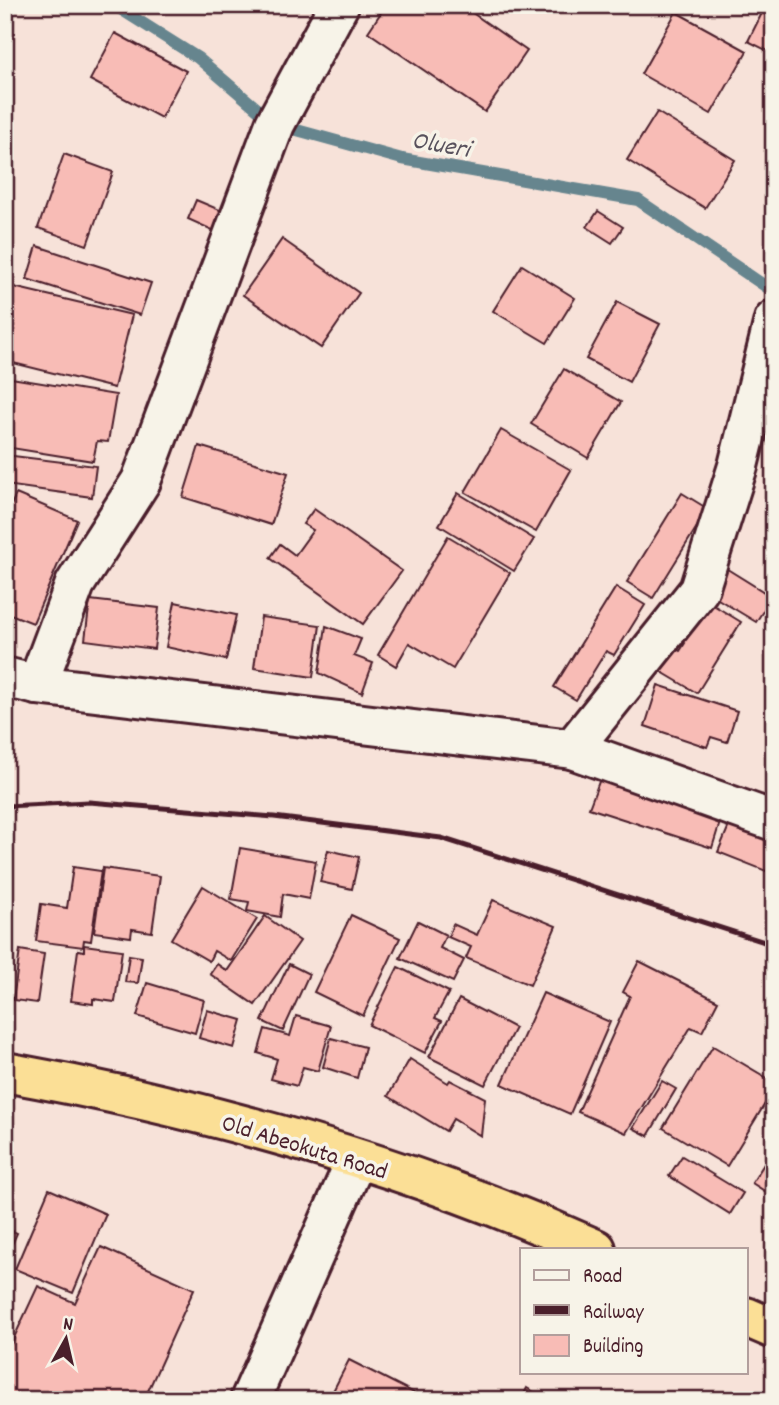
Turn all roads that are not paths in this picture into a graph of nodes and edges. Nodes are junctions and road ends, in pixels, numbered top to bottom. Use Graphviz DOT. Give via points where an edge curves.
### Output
graph roads {
  1 [pos="339,5"];
  2 [pos="774,320"];
  3 [pos="21,681"];
  4 [pos="572,749"];
  5 [pos="774,821"];
  6 [pos="5,1072"];
  7 [pos="356,1160"];
  8 [pos="594,1248"];
  9 [pos="748,1318"];
  10 [pos="774,1329"];
  11 [pos="250,1400"];
  1 -- 3 [label="street" via="275,124 141,481 75,584"];
  2 -- 4 [label="street" via="738,466 699,590"];
  3 -- 4 [label="street"];
  4 -- 5 [label="street"];
  6 -- 7 [label="highway, Old Abeokuta Road" via="112,1091"];
  7 -- 8 [label="highway, Old Abeokuta Road"];
  7 -- 11 [label="street"];
  9 -- 10 [label="highway"];
}
